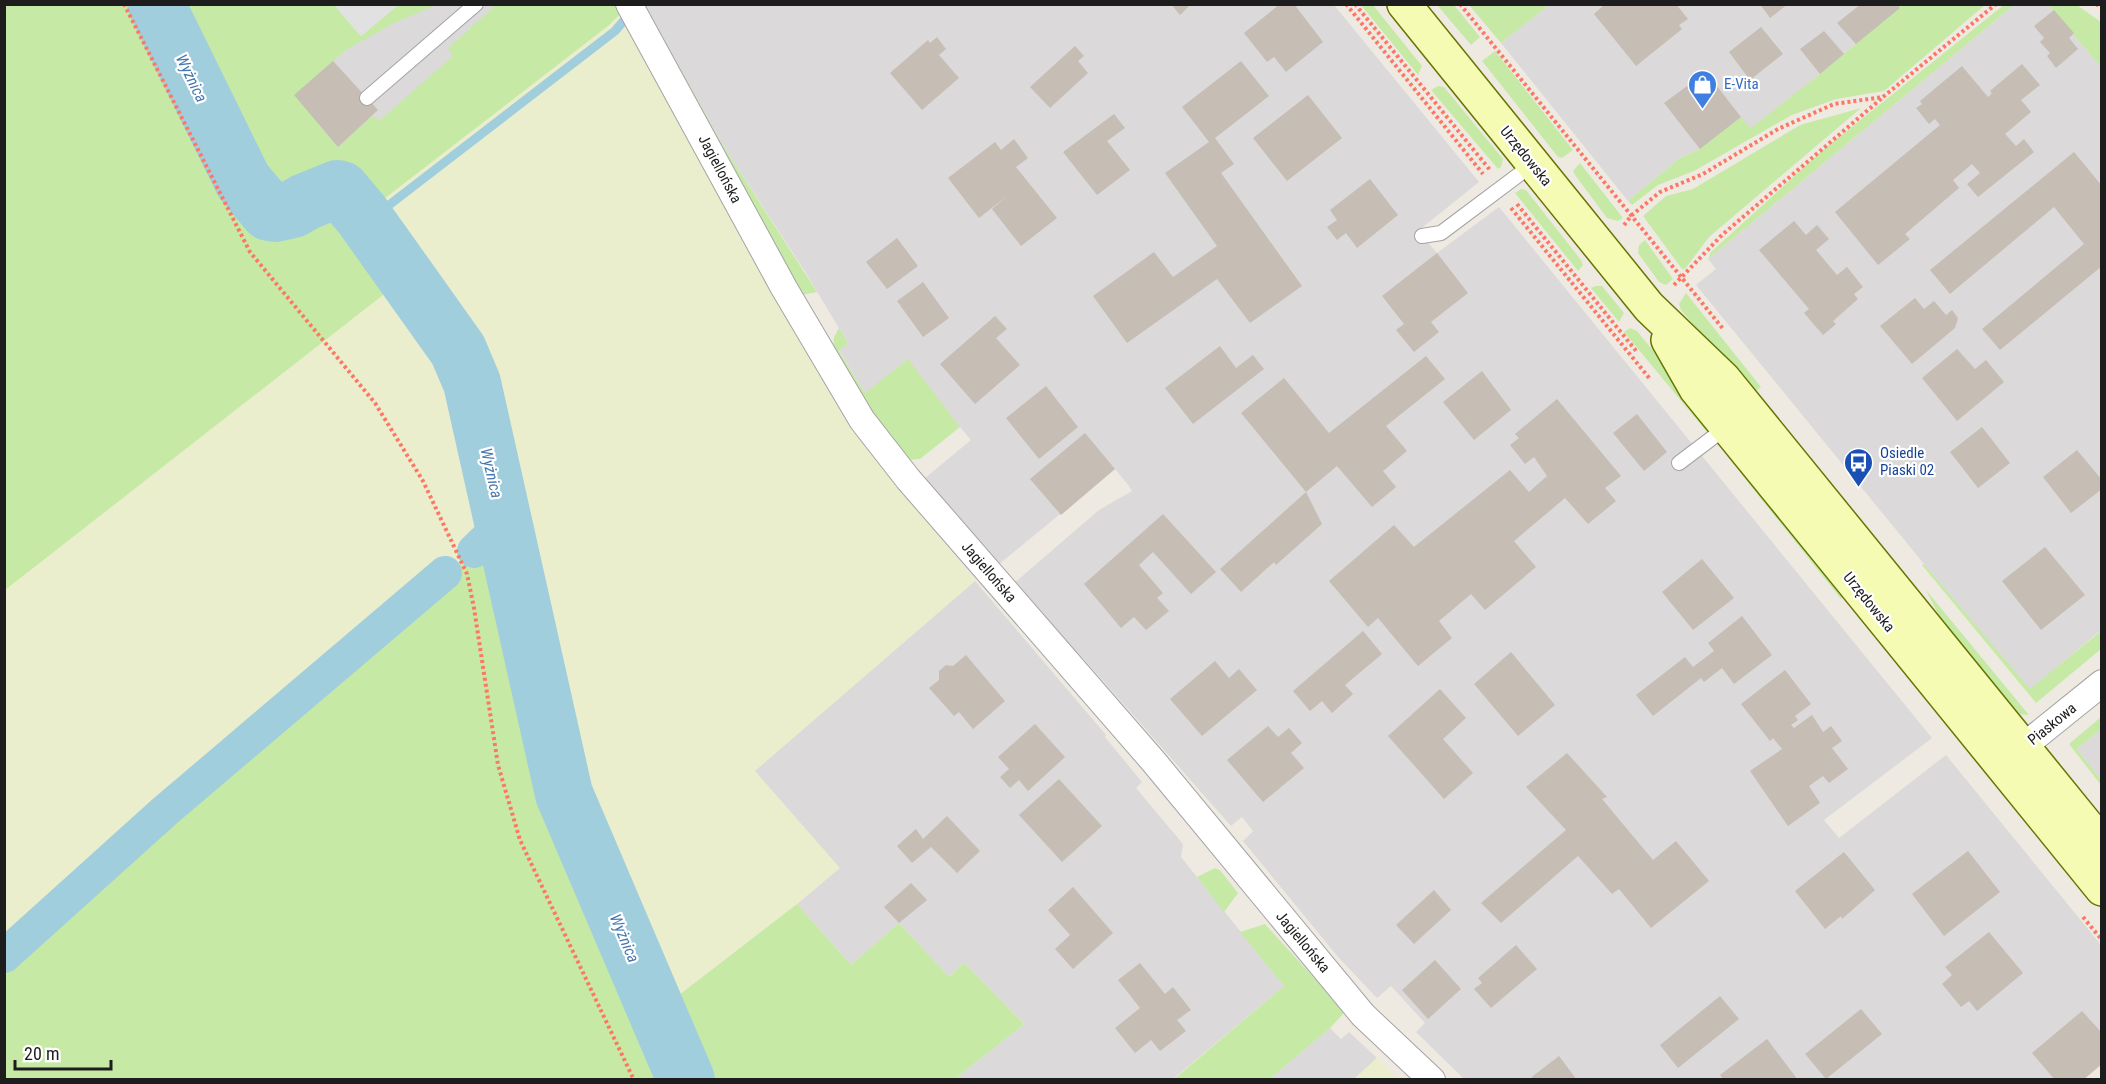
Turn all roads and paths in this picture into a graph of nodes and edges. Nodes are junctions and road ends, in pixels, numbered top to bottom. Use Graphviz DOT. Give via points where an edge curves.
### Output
graph roads {
  1 [pos="124,4"];
  2 [pos="476,4"];
  3 [pos="628,4"];
  4 [pos="1346,4"];
  5 [pos="1404,4"];
  6 [pos="1996,4"];
  7 [pos="2096,4"];
  8 [pos="2102,8"];
  9 [pos="368,98"];
  10 [pos="1883,98"];
  11 [pos="1533,164"];
  12 [pos="1497,190"];
  13 [pos="1441,233"];
  14 [pos="1422,236"];
  15 [pos="1432,248"];
  16 [pos="1605,253"];
  17 [pos="1581,293"];
  18 [pos="1649,307"];
  19 [pos="1738,418"];
  20 [pos="1679,463"];
  21 [pos="2102,683"];
  22 [pos="2012,756"];
  23 [pos="2102,844"];
  24 [pos="2102,889"];
  25 [pos="634,1080"];
  26 [pos="1432,1080"];
  1 -- 25 [label="path" via="250,252 375,404 423,481 467,574 498,765 520,840"];
  2 -- 9 [label="lane"];
  3 -- 26 [label="street, Jagiellońska" via="784,288 862,420 908,479 1154,762 1363,1015"];
  4 -- 12 [label="path"];
  5 -- 11 [label="street, Urzędowska"];
  6 -- 10 [label="path"];
  7 -- 8 [label="path"];
  10 -- 16 [label="path" via="1834,104 1778,129 1703,174 1660,192 1632,215"];
  10 -- 18 [label="path" via="1722,235"];
  11 -- 12 [label="lane"];
  11 -- 16 [label="street, Urzędowska"];
  12 -- 13 [label="lane"];
  12 -- 17 [label="path"];
  13 -- 14 [label="lane"];
  13 -- 15 [label="lane"];
  16 -- 18 [label="street, Urzędowska"];
  18 -- 19 [label="street, Urzędowska" via="1696,390"];
  19 -- 20 [label="lane"];
  19 -- 22 [label="street, Urzędowska"];
  21 -- 22 [label="street, Piaskowa"];
  22 -- 23 [label="street, Urzędowska"];
  22 -- 24 [label="street, Urzędowska"];
}
